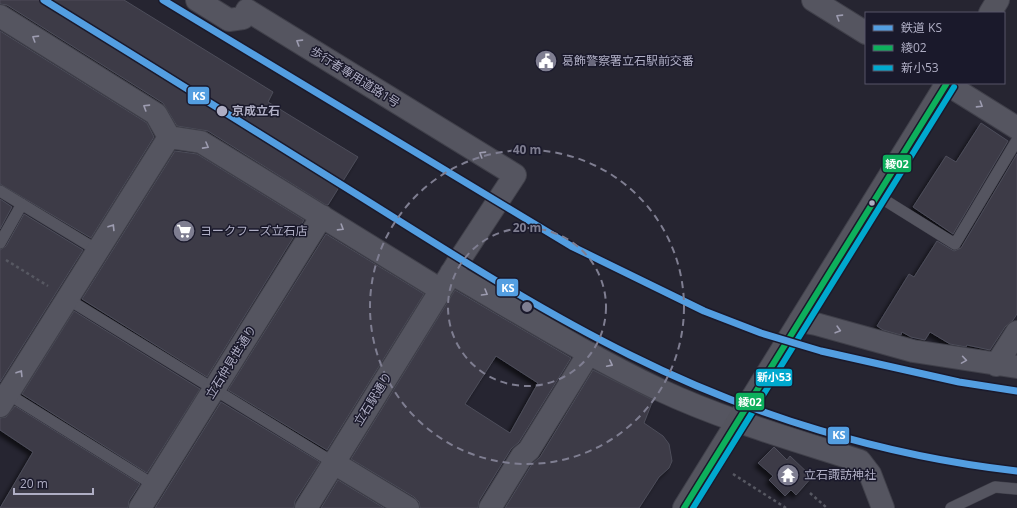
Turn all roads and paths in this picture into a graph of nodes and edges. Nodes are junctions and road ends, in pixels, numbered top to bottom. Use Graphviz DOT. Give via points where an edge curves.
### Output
graph roads {
  1 [pos="197,0"];
  2 [pos="813,0"];
  3 [pos="998,0"];
  4 [pos="250,5"];
  5 [pos="991,12"];
  6 [pos="0,16"];
  7 [pos="865,32"];
  8 [pos="945,84"];
  9 [pos="948,84"];
  10 [pos="1017,128"];
  11 [pos="169,137"];
  12 [pos="1017,140"];
  13 [pos="515,174"];
  14 [pos="0,191"];
  15 [pos="878,196"];
  16 [pos="22,204"];
  17 [pos="322,216"];
  18 [pos="0,243"];
  19 [pos="97,250"];
  20 [pos="0,256"];
  21 [pos="446,282"];
  22 [pos="66,298"];
  23 [pos="800,322"];
  24 [pos="1017,332"];
  25 [pos="589,353"];
  26 [pos="1007,366"];
  27 [pos="214,390"];
  28 [pos="4,400"];
  29 [pos="737,422"];
  30 [pos="334,463"];
  31 [pos="726,470"];
  32 [pos="154,485"];
  33 [pos="1017,489"];
  34 [pos="810,493"];
  35 [pos="140,508"];
  36 [pos="306,508"];
  37 [pos="408,508"];
  38 [pos="490,508"];
  39 [pos="684,508"];
  40 [pos="786,508"];
  41 [pos="826,508"];
  42 [pos="883,508"];
  43 [pos="951,508"];
  1 -- 4 [label="street, 歩行者専用道路1号" via="229,20 242,18"];
  7 -- 2 [label="street, one-way"];
  3 -- 5 [label="street"];
  13 -- 4 [label="street, 歩行者専用道路1号, one-way"];
  11 -- 6 [label="street, one-way" via="156,114"];
  8 -- 15 [label="street"];
  9 -- 10 [label="street, one-way"];
  11 -- 17 [label="street, one-way" via="201,142"];
  19 -- 11 [label="street, one-way"];
  12 -- 15 [label="lane" via="955,244"];
  13 -- 21 [label="street, 立石駅通り"];
  14 -- 16 [label="lane"];
  15 -- 23 [label="street"];
  16 -- 18 [label="lane"];
  16 -- 19 [label="lane"];
  17 -- 21 [label="street, one-way"];
  17 -- 27 [label="street, 立石仲見世通り"];
  19 -- 22 [label="street"];
  20 -- 22 [label="path"];
  21 -- 25 [label="street, one-way"];
  21 -- 30 [label="street, 立石駅通り"];
  22 -- 27 [label="lane"];
  28 -- 22 [label="street, one-way"];
  23 -- 26 [label="street, one-way" via="816,324 913,351"];
  23 -- 29 [label="street"];
  24 -- 26 [label="street"];
  25 -- 29 [label="street, one-way" via="660,390"];
  25 -- 38 [label="street"];
  27 -- 30 [label="lane"];
  27 -- 32 [label="street, 立石仲見世通り"];
  28 -- 32 [label="lane"];
  29 -- 39 [label="street"];
  29 -- 42 [label="street" via="860,461 870,474"];
  30 -- 36 [label="street, 立石駅通り"];
  30 -- 37 [label="street"];
  31 -- 40 [label="path"];
  32 -- 35 [label="street, 立石仲見世通り"];
  33 -- 43 [label="lane" via="995,487"];
  34 -- 41 [label="path"];
}
